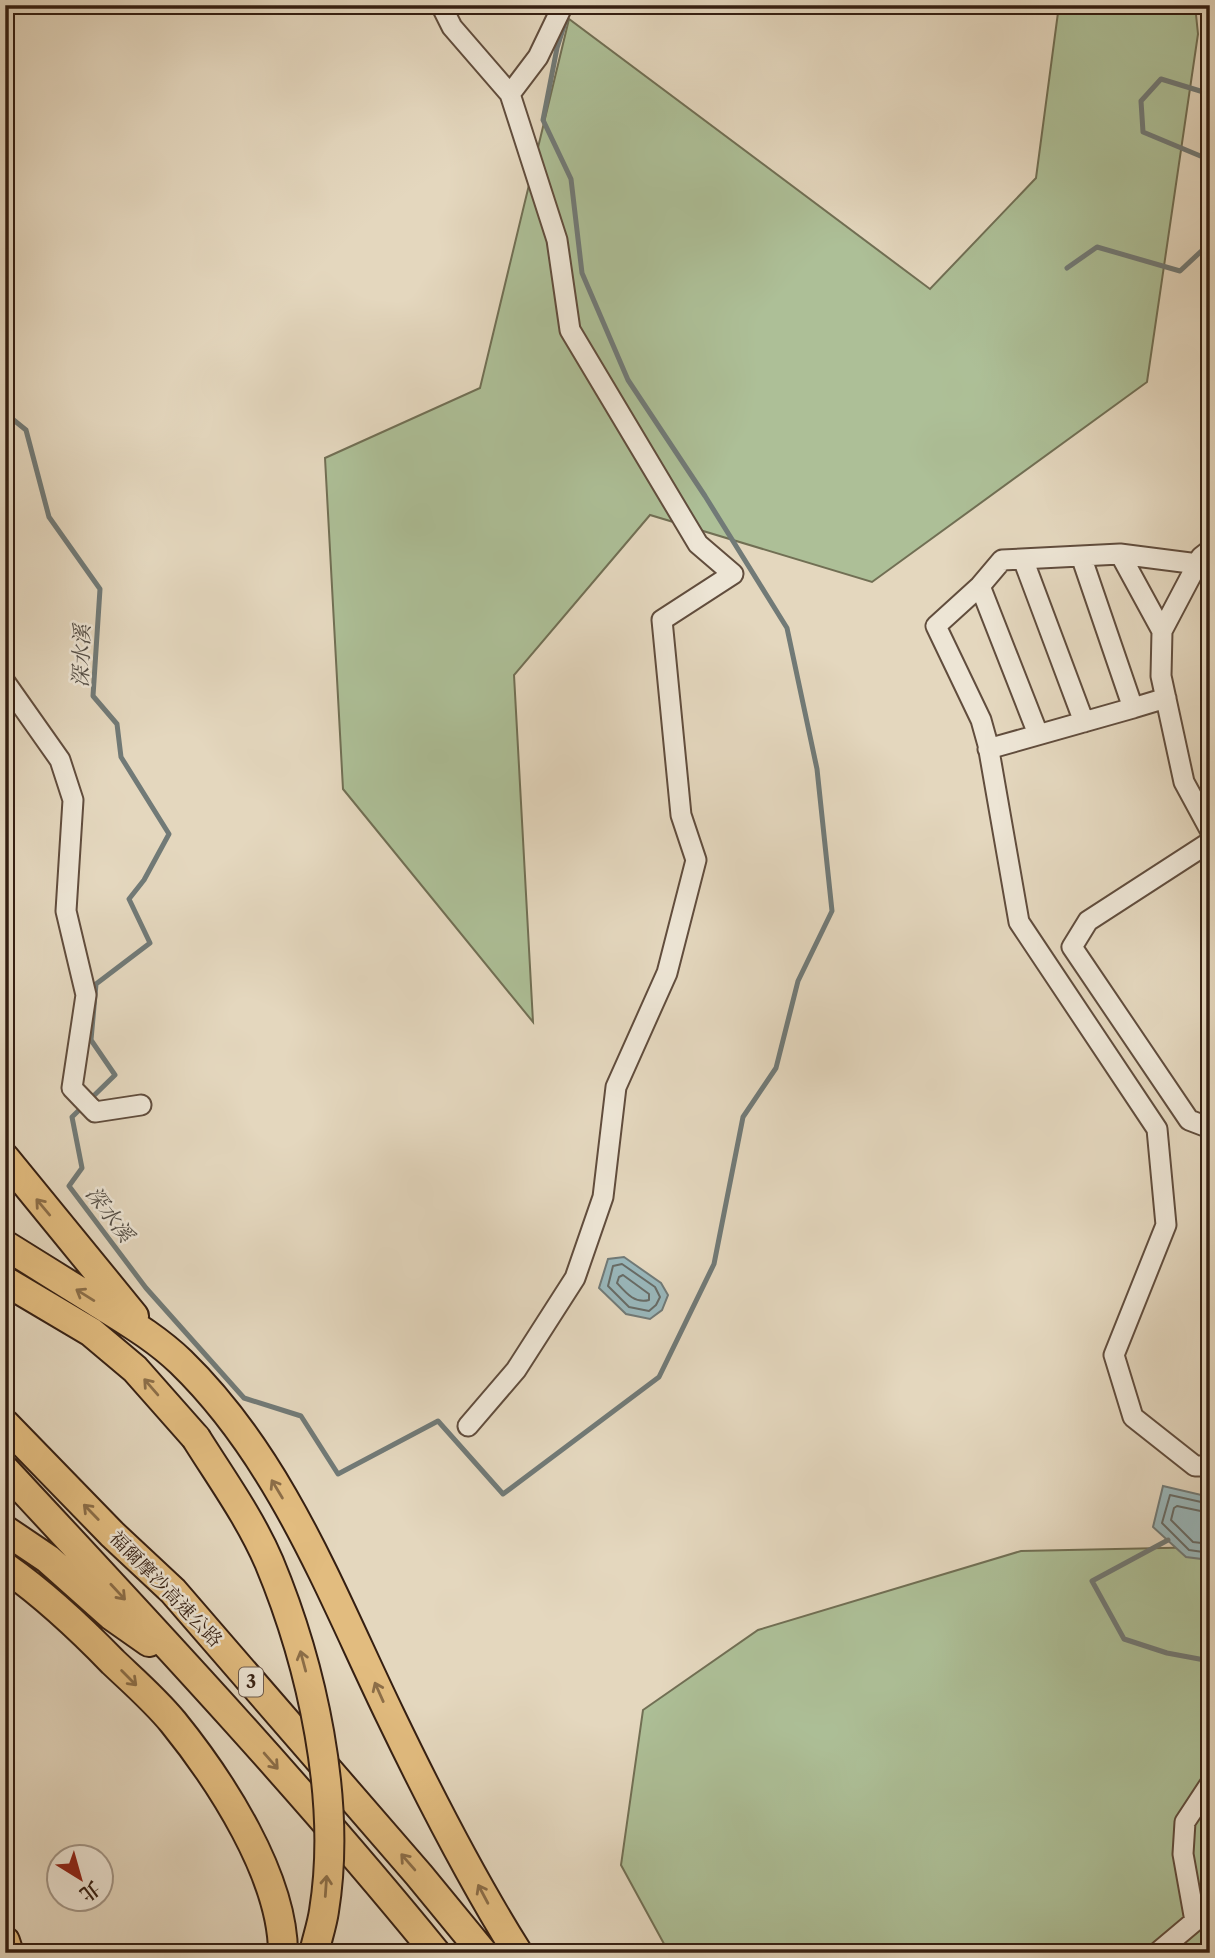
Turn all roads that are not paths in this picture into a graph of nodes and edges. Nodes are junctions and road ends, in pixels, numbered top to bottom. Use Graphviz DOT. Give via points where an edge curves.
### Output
graph roads {
  1 [pos="441,5"];
  2 [pos="563,5"];
  3 [pos="510,94"];
  4 [pos="1120,554"];
  5 [pos="1082,556"];
  6 [pos="1204,557"];
  7 [pos="1023,559"];
  8 [pos="980,586"];
  9 [pos="1162,631"];
  10 [pos="5,682"];
  11 [pos="1166,698"];
  12 [pos="1133,708"];
  13 [pos="1084,722"];
  14 [pos="1038,734"];
  15 [pos="988,748"];
  16 [pos="1210,830"];
  17 [pos="1210,842"];
  18 [pos="141,1105"];
  19 [pos="1210,1128"];
  20 [pos="5,1158"];
  21 [pos="5,1245"];
  22 [pos="5,1281"];
  23 [pos="149,1334"];
  24 [pos="5,1424"];
  25 [pos="468,1426"];
  26 [pos="1210,1466"];
  27 [pos="5,1470"];
  28 [pos="5,1530"];
  29 [pos="5,1567"];
  30 [pos="193,1672"];
  31 [pos="1210,1784"];
  32 [pos="5,1941"];
  33 [pos="9,1953"];
  34 [pos="283,1953"];
  35 [pos="314,1953"];
  36 [pos="436,1953"];
  37 [pos="483,1953"];
  38 [pos="518,1953"];
  39 [pos="1157,1953"];
  1 -- 3 [label="lane" via="452,27"];
  2 -- 3 [label="lane" via="538,57"];
  3 -- 25 [label="lane" via="557,240 570,331 698,544 733,574 662,620 681,815 696,860 667,973 616,1087 603,1197 575,1278 516,1370"];
  4 -- 5 [label="lane"];
  4 -- 6 [label="lane"];
  4 -- 9 [label="lane"];
  5 -- 7 [label="lane"];
  5 -- 12 [label="lane"];
  6 -- 9 [label="lane"];
  7 -- 8 [label="lane" via="1002,560"];
  7 -- 13 [label="lane"];
  8 -- 14 [label="lane"];
  8 -- 15 [label="lane" via="936,626 981,720"];
  9 -- 11 [label="lane" via="1161,676"];
  10 -- 18 [label="lane" via="60,760 73,800 66,911 86,996 72,1088 95,1112"];
  11 -- 12 [label="lane"];
  11 -- 16 [label="lane" via="1184,782"];
  12 -- 13 [label="lane"];
  13 -- 14 [label="lane"];
  14 -- 15 [label="lane"];
  15 -- 26 [label="lane" via="1019,922 1157,1129 1166,1225 1114,1355 1133,1417 1195,1466"];
  17 -- 19 [label="lane" via="1088,921 1072,947 1189,1120"];
  23 -- 20 [label="highway, one-way"];
  23 -- 21 [label="highway, one-way"];
  35 -- 22 [label="highway, one-way, bridge" via="324,1911 330,1826 321,1735 301,1654 268,1561 196,1438 135,1368 91,1332"];
  38 -- 23 [label="highway, one-way" via="424,1783 296,1520 263,1465 209,1392"];
  37 -- 24 [label="highway, 福爾摩沙高速公路 / 3, one-way" via="173,1591"];
  27 -- 30 [label="highway, 福爾摩沙高速公路 / 3, one-way"];
  28 -- 30 [label="highway" via="48,1559 112,1616"];
  29 -- 34 [label="highway, one-way" via="67,1615 172,1720 217,1782 254,1846 274,1894"];
  30 -- 36 [label="highway, 福爾摩沙高速公路 / 3, one-way"];
  31 -- 39 [label="lane" via="1185,1822 1183,1854 1195,1921"];
  32 -- 33 [label="highway"];
}
